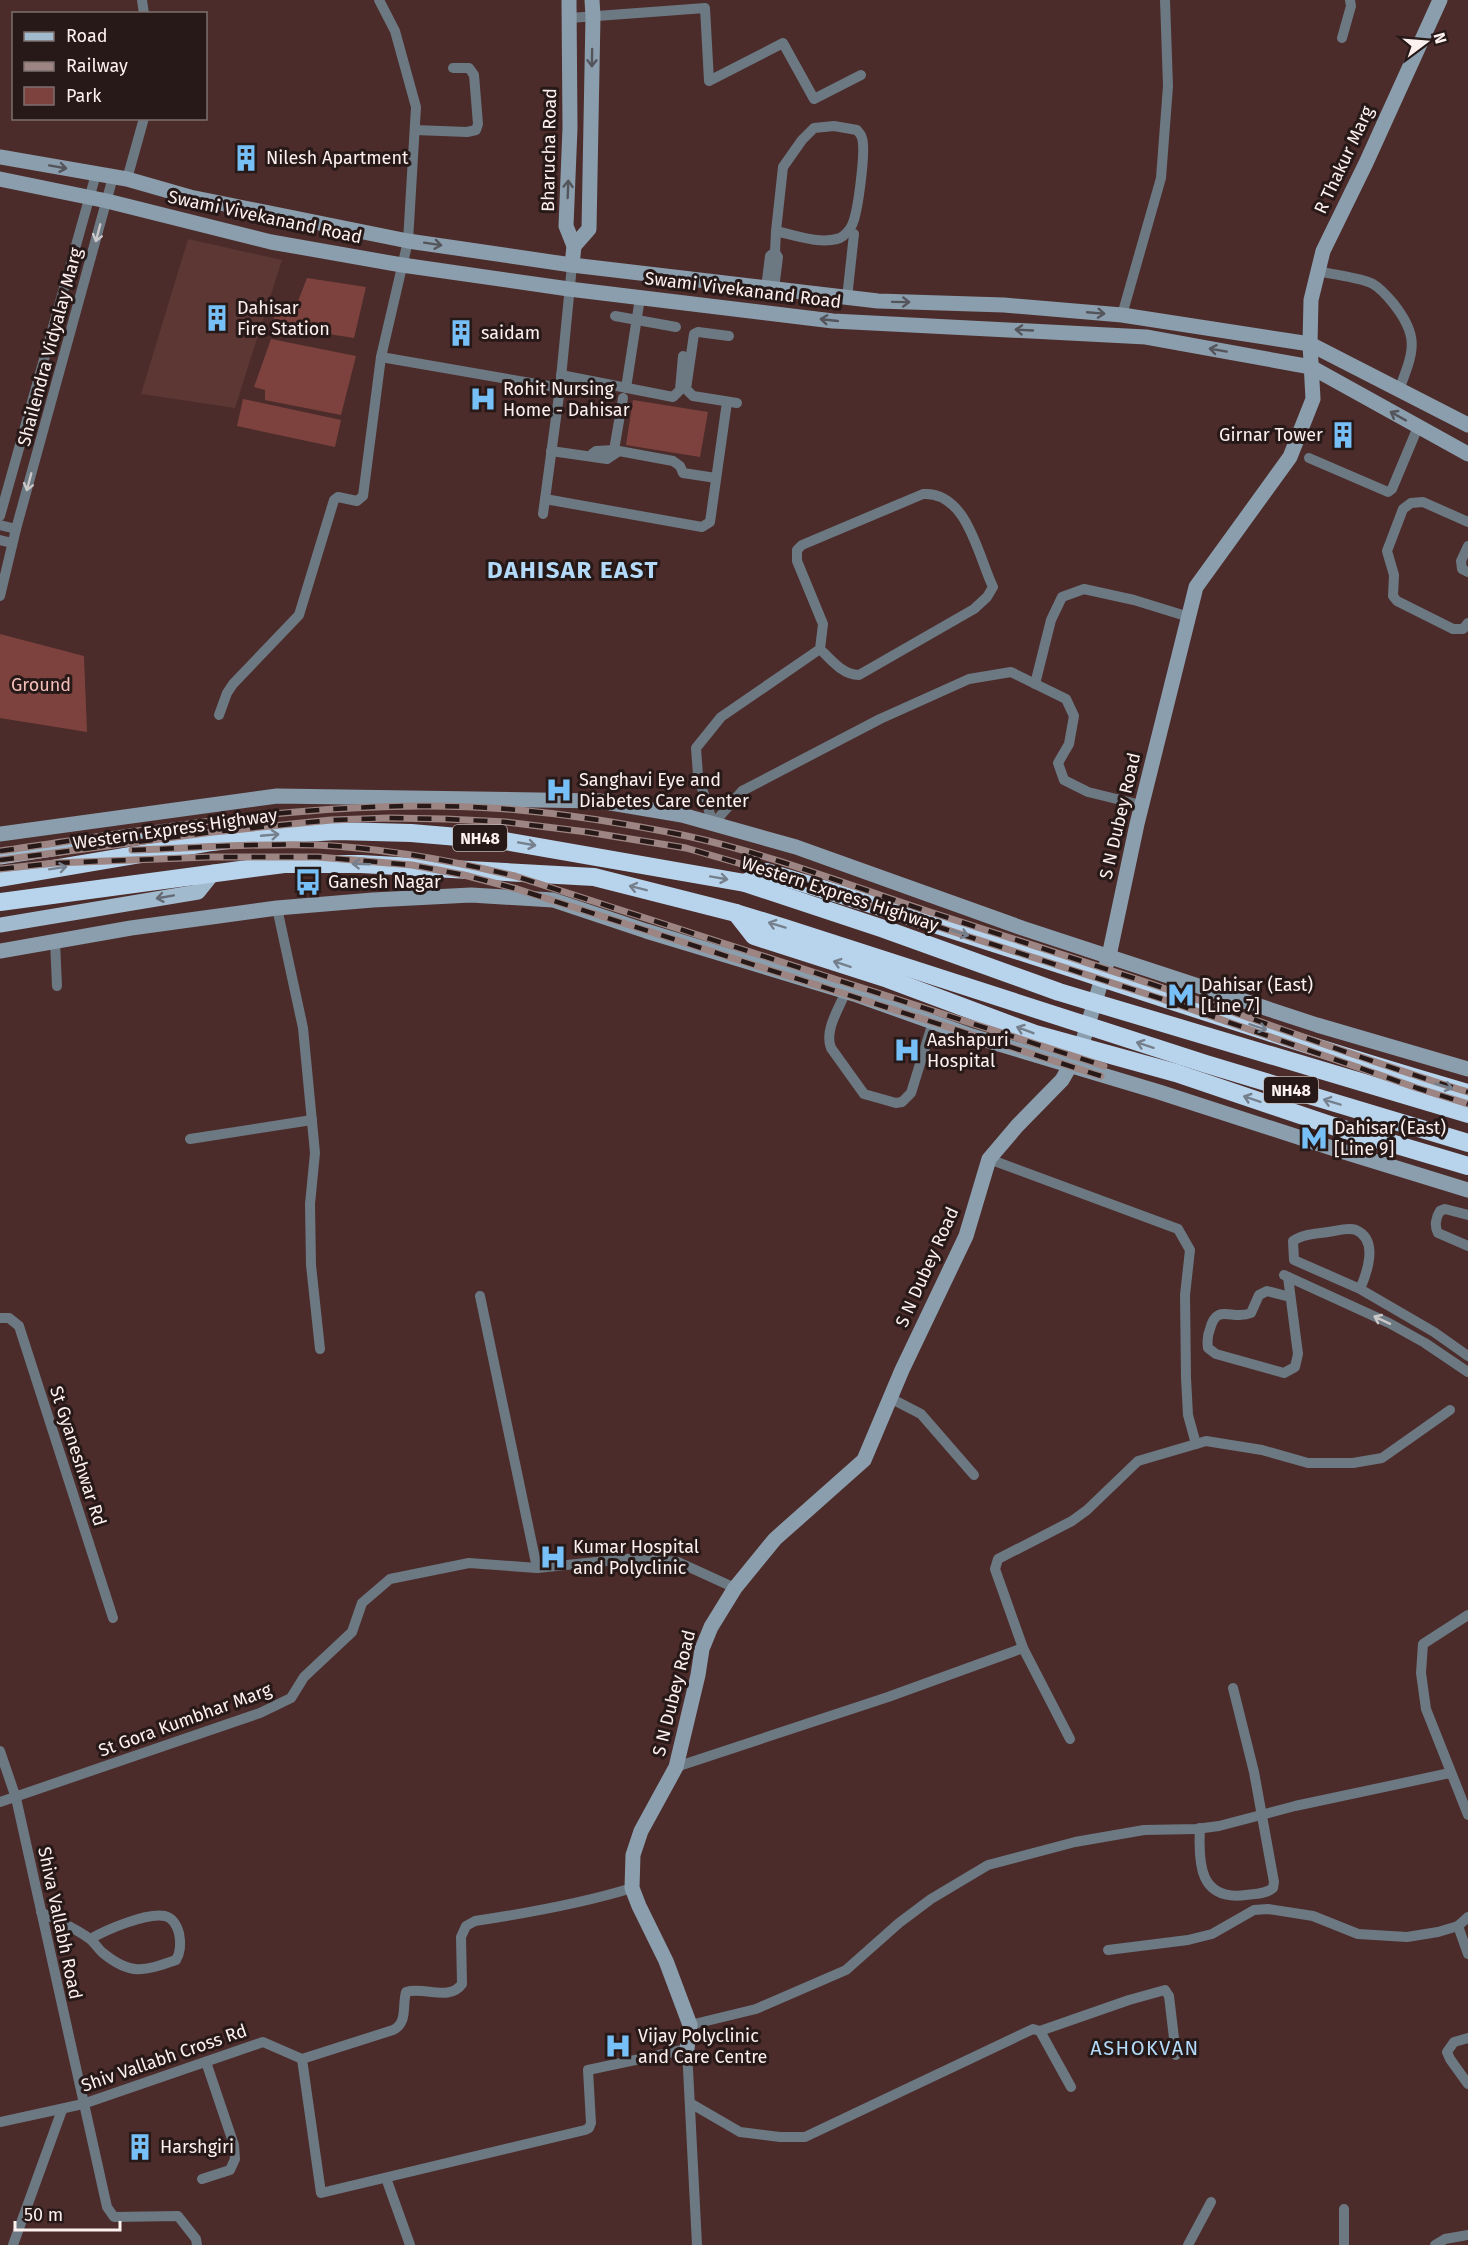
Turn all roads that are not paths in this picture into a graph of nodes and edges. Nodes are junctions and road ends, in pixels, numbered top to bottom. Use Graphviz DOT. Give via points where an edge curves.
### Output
graph roads {
  1 [pos="380,0"];
  2 [pos="569,0"];
  3 [pos="592,0"];
  4 [pos="1165,0"];
  5 [pos="1350,0"];
  6 [pos="1440,0"];
  7 [pos="593,16"];
  8 [pos="570,18"];
  9 [pos="1342,39"];
  10 [pos="453,69"];
  11 [pos="861,75"];
  12 [pos="143,120"];
  13 [pos="415,130"];
  14 [pos="0,157"];
  15 [pos="96,174"];
  16 [pos="120,178"];
  17 [pos="0,180"];
  18 [pos="90,198"];
  19 [pos="107,201"];
  20 [pos="776,231"];
  21 [pos="854,234"];
  22 [pos="408,241"];
  23 [pos="574,246"];
  24 [pos="402,265"];
  25 [pos="572,265"];
  26 [pos="1318,271"];
  27 [pos="770,288"];
  28 [pos="569,289"];
  29 [pos="640,298"];
  30 [pos="847,298"];
  31 [pos="1122,315"];
  32 [pos="615,316"];
  33 [pos="636,320"];
  34 [pos="676,327"];
  35 [pos="729,336"];
  36 [pos="1310,344"];
  37 [pos="381,357"];
  38 [pos="683,357"];
  39 [pos="1311,367"];
  40 [pos="561,375"];
  41 [pos="560,388"];
  42 [pos="1399,390"];
  43 [pos="624,393"];
  44 [pos="1468,425"];
  45 [pos="1418,427"];
  46 [pos="551,451"];
  47 [pos="1468,454"];
  48 [pos="590,456"];
  49 [pos="1309,458"];
  50 [pos="716,478"];
  51 [pos="545,499"];
  52 [pos="543,514"];
  53 [pos="0,516"];
  54 [pos="1468,522"];
  55 [pos="0,525"];
  56 [pos="16,529"];
  57 [pos="0,540"];
  58 [pos="12,543"];
  59 [pos="1468,546"];
  60 [pos="1468,572"];
  61 [pos="0,596"];
  62 [pos="1189,617"];
  63 [pos="1468,623"];
  64 [pos="820,649"];
  65 [pos="1035,684"];
  66 [pos="219,714"];
  67 [pos="1142,805"];
  68 [pos="713,824"];
  69 [pos="0,834"];
  70 [pos="212,842"];
  71 [pos="0,857"];
  72 [pos="213,872"];
  73 [pos="0,878"];
  74 [pos="745,883"];
  75 [pos="0,902"];
  76 [pos="277,908"];
  77 [pos="736,913"];
  78 [pos="0,925"];
  79 [pos="55,941"];
  80 [pos="0,951"];
  81 [pos="1109,956"];
  82 [pos="1103,977"];
  83 [pos="57,986"];
  84 [pos="846,991"];
  85 [pos="933,1022"];
  86 [pos="1081,1047"];
  87 [pos="1071,1065"];
  88 [pos="1468,1069"];
  89 [pos="1468,1093"];
  90 [pos="1468,1114"];
  91 [pos="312,1120"];
  92 [pos="190,1139"];
  93 [pos="1468,1143"];
  94 [pos="989,1159"];
  95 [pos="1468,1166"];
  96 [pos="1468,1190"];
  97 [pos="1468,1215"];
  98 [pos="1468,1246"];
  99 [pos="1302,1263"];
  100 [pos="1289,1278"];
  101 [pos="1360,1289"];
  102 [pos="480,1296"];
  103 [pos="1290,1297"];
  104 [pos="0,1318"];
  105 [pos="1412,1319"];
  106 [pos="1406,1332"];
  107 [pos="320,1349"];
  108 [pos="1468,1356"];
  109 [pos="1465,1370"];
  110 [pos="890,1398"];
  111 [pos="1450,1410"];
  112 [pos="1196,1444"];
  113 [pos="974,1475"];
  114 [pos="537,1568"];
  115 [pos="735,1588"];
  116 [pos="1468,1615"];
  117 [pos="113,1618"];
  118 [pos="1023,1647"];
  119 [pos="1233,1688"];
  120 [pos="1070,1739"];
  121 [pos="0,1750"];
  122 [pos="676,1767"];
  123 [pos="1450,1773"];
  124 [pos="16,1798"];
  125 [pos="0,1802"];
  126 [pos="1260,1815"];
  127 [pos="1468,1815"];
  128 [pos="1200,1828"];
  129 [pos="632,1888"];
  130 [pos="41,1912"];
  131 [pos="1468,1917"];
  132 [pos="1458,1926"];
  133 [pos="90,1939"];
  134 [pos="1108,1950"];
  135 [pos="1468,1954"];
  136 [pos="690,2025"];
  137 [pos="1040,2031"];
  138 [pos="1468,2038"];
  139 [pos="687,2049"];
  140 [pos="1176,2055"];
  141 [pos="302,2059"];
  142 [pos="207,2062"];
  143 [pos="1468,2084"];
  144 [pos="1071,2087"];
  145 [pos="690,2103"];
  146 [pos="83,2104"];
  147 [pos="62,2109"];
  148 [pos="0,2122"];
  149 [pos="386,2178"];
  150 [pos="202,2179"];
  151 [pos="1212,2202"];
  152 [pos="1344,2209"];
  153 [pos="1468,2235"];
  154 [pos="13,2245"];
  155 [pos="197,2245"];
  156 [pos="410,2245"];
  157 [pos="698,2245"];
  158 [pos="1188,2245"];
  159 [pos="1344,2245"];
  160 [pos="1435,2245"];
  1 -- 13 [label="street" via="394,31 416,107"];
  2 -- 8 [label="street, Bharucha Road"];
  3 -- 7 [label="street"];
  4 -- 31 [label="street" via="1168,86 1161,178"];
  5 -- 9 [label="street"];
  6 -- 26 [label="street, R Thakur Marg" via="1323,251"];
  7 -- 8 [label="street"];
  7 -- 11 [label="street" via="705,8 709,81 783,43 814,99"];
  7 -- 23 [label="street, one-way" via="589,229"];
  23 -- 8 [label="street, Bharucha Road, one-way" via="567,226"];
  10 -- 13 [label="street" via="470,68 474,75 476,130"];
  12 -- 16 [label="street, Shailendra Vidyalay Marg"];
  13 -- 22 [label="street"];
  14 -- 15 [label="street, Swami Vivekanand Road, one-way"];
  15 -- 16 [label="street, Swami Vivekanand Road"];
  15 -- 18 [label="street, Shailendra Vidyalay Marg"];
  16 -- 19 [label="street, Shailendra Vidyalay Marg"];
  16 -- 22 [label="street, Swami Vivekanand Road" via="190,197"];
  17 -- 18 [label="street, Swami Vivekanand Road"];
  18 -- 19 [label="street, Swami Vivekanand Road"];
  18 -- 53 [label="street, Shailendra Vidyalay Marg"];
  19 -- 24 [label="street, Swami Vivekanand Road" via="264,240"];
  19 -- 56 [label="street, Shailendra Vidyalay Marg, one-way"];
  20 -- 20 [label="street" via="783,167 802,140 822,126 857,130 863,139 853,225 842,237 832,240"];
  20 -- 27 [label="street" via="775,252 770,256"];
  21 -- 30 [label="street"];
  22 -- 24 [label="street"];
  22 -- 25 [label="street, Swami Vivekanand Road, one-way"];
  23 -- 25 [label="street, Bharucha Road"];
  24 -- 28 [label="street, Swami Vivekanand Road"];
  24 -- 37 [label="street"];
  25 -- 27 [label="street, Swami Vivekanand Road"];
  25 -- 28 [label="street, Bharucha Road"];
  26 -- 36 [label="street, R Thakur Marg" via="1311,300"];
  26 -- 42 [label="street" via="1373,284 1402,315 1412,338 1413,352"];
  27 -- 30 [label="street, Swami Vivekanand Road"];
  28 -- 29 [label="street, Swami Vivekanand Road"];
  28 -- 40 [label="street, Bharucha Road"];
  29 -- 33 [label="street"];
  39 -- 29 [label="street, Swami Vivekanand Road, one-way" via="1146,337 833,321"];
  30 -- 31 [label="street, Swami Vivekanand Road, one-way"];
  31 -- 36 [label="street, Swami Vivekanand Road"];
  32 -- 33 [label="street"];
  33 -- 34 [label="street"];
  33 -- 43 [label="street"];
  35 -- 50 [label="street" via="694,334 686,389 693,396 732,402"];
  36 -- 39 [label="street, S N Dubey Road"];
  36 -- 42 [label="street, Swami Vivekanand Road"];
  37 -- 41 [label="street"];
  37 -- 66 [label="street" via="363,496 357,501 334,500 299,615 233,684"];
  38 -- 43 [label="street" via="680,390 673,397"];
  45 -- 39 [label="street, Swami Vivekanand Road, one-way"];
  39 -- 62 [label="street, S N Dubey Road" via="1313,399 1290,458 1196,587"];
  40 -- 41 [label="street, Bharucha Road"];
  40 -- 43 [label="street"];
  41 -- 46 [label="street, Bharucha Road"];
  42 -- 44 [label="street, Swami Vivekanand Road"];
  43 -- 48 [label="street" via="614,450 596,451"];
  45 -- 47 [label="street, Swami Vivekanand Road"];
  45 -- 49 [label="street" via="1388,492"];
  46 -- 48 [label="street"];
  46 -- 51 [label="street, Bharucha Road"];
  48 -- 50 [label="street" via="607,459 620,451 673,461 683,472"];
  50 -- 51 [label="street" via="710,522 702,527"];
  51 -- 52 [label="street, Bharucha Road"];
  54 -- 63 [label="street" via="1423,502 1411,503 1403,509 1387,551 1397,601 1454,630 1463,629"];
  55 -- 56 [label="street"];
  56 -- 58 [label="street, Shailendra Vidyalay Marg"];
  57 -- 58 [label="street"];
  58 -- 61 [label="street, Shailendra Vidyalay Marg"];
  59 -- 60 [label="street" via="1461,561"];
  62 -- 65 [label="street" via="1083,589 1062,597 1051,620"];
  62 -- 67 [label="street, S N Dubey Road"];
  64 -- 64 [label="street" via="823,624 797,561 797,550 923,494 935,493 945,499 967,521 993,587 987,597 974,609 859,675 840,668"];
  64 -- 68 [label="street" via="721,717 696,748 698,775"];
  65 -- 67 [label="street" via="1066,699 1074,716 1069,744 1058,763 1064,780 1088,792"];
  65 -- 68 [label="street" via="1011,672 969,679 880,719 742,791"];
  67 -- 81 [label="street, S N Dubey Road"];
  68 -- 69 [label="street" via="599,801 277,796"];
  68 -- 81 [label="street" via="796,847"];
  70 -- 71 [label="main road" via="169,831"];
  73 -- 70 [label="highway, Western Express Highway / NH48, one-way"];
  70 -- 74 [label="highway, Western Express Highway / NH48, one-way" via="338,831 411,832 505,841"];
  72 -- 75 [label="highway, NH48"];
  77 -- 72 [label="highway, NH48, one-way" via="594,878 361,864 284,864"];
  72 -- 78 [label="main road, one-way" via="198,892"];
  74 -- 82 [label="highway, one-way" via="766,872"];
  74 -- 90 [label="highway, Western Express Highway / NH48" via="1059,992"];
  76 -- 79 [label="street"];
  76 -- 84 [label="street" via="471,896 553,900"];
  76 -- 91 [label="street" via="303,1028"];
  86 -- 77 [label="highway, one-way" via="754,936"];
  93 -- 77 [label="highway, NH48, one-way"];
  79 -- 80 [label="street"];
  79 -- 83 [label="street"];
  81 -- 82 [label="street, S N Dubey Road"];
  81 -- 88 [label="street" via="1317,1025"];
  82 -- 86 [label="street, S N Dubey Road"];
  82 -- 89 [label="highway, one-way"];
  84 -- 85 [label="street"];
  84 -- 85 [label="street" via="829,1041 864,1094 896,1103 906,1098"];
  85 -- 87 [label="street"];
  86 -- 87 [label="street, S N Dubey Road"];
  95 -- 86 [label="highway, one-way" via="1176,1073"];
  87 -- 94 [label="street, S N Dubey Road" via="1062,1080"];
  87 -- 96 [label="street"];
  91 -- 92 [label="street"];
  91 -- 107 [label="street" via="315,1154 310,1204 311,1265"];
  94 -- 110 [label="street, S N Dubey Road" via="966,1236"];
  94 -- 112 [label="street" via="1178,1229 1190,1250 1185,1295 1186,1378 1188,1415"];
  97 -- 98 [label="street" via="1440,1211 1436,1230"];
  99 -- 100 [label="street"];
  99 -- 101 [label="street"];
  99 -- 101 [label="street" via="1294,1260 1292,1251 1297,1238 1358,1230 1370,1250"];
  100 -- 103 [label="street"];
  106 -- 100 [label="street, one-way"];
  101 -- 105 [label="street"];
  102 -- 114 [label="street"];
  103 -- 103 [label="street" via="1298,1354 1298,1363 1290,1371 1284,1373 1216,1354 1208,1348 1212,1318 1216,1315 1251,1313 1260,1295 1267,1291"];
  104 -- 117 [label="street, St Gyaneshwar Rd" via="9,1318 19,1326"];
  105 -- 106 [label="street"];
  105 -- 108 [label="street"];
  106 -- 109 [label="street"];
  108 -- 109 [label="street"];
  110 -- 113 [label="street" via="921,1414"];
  110 -- 115 [label="street, S N Dubey Road" via="864,1460 775,1539"];
  111 -- 112 [label="street" via="1382,1458 1353,1463 1308,1463 1262,1450 1206,1441"];
  112 -- 118 [label="street" via="1138,1461 1072,1521 998,1559 995,1569"];
  114 -- 115 [label="street, St Gora Kumbhar Marg" via="636,1558 678,1562"];
  114 -- 124 [label="street, St Gora Kumbhar Marg" via="469,1563 390,1579 362,1604 352,1632 304,1677 291,1698 260,1713"];
  115 -- 122 [label="street, S N Dubey Road" via="702,1649"];
  116 -- 123 [label="street" via="1423,1644 1421,1673 1426,1709"];
  118 -- 120 [label="street"];
  118 -- 122 [label="street" via="888,1697"];
  119 -- 126 [label="street" via="1254,1772"];
  121 -- 124 [label="street, Shiva Vallabh Road"];
  122 -- 129 [label="street, S N Dubey Road" via="641,1831 633,1855"];
  123 -- 126 [label="street"];
  123 -- 127 [label="street"];
  124 -- 125 [label="street"];
  124 -- 130 [label="street, Shiva Vallabh Road"];
  126 -- 128 [label="street"];
  126 -- 128 [label="street" via="1274,1882 1268,1892 1228,1897 1213,1890 1200,1862"];
  128 -- 136 [label="street" via="1144,1830 1075,1842 988,1865 915,1911 846,1970 756,2009"];
  129 -- 136 [label="street, S N Dubey Road"];
  129 -- 141 [label="street" via="548,1910 475,1921 466,1926 461,1936 459,1989 450,1993 406,1992 400,2027"];
  130 -- 133 [label="street"];
  130 -- 146 [label="street, Shiva Vallabh Road"];
  131 -- 132 [label="street"];
  132 -- 134 [label="street" via="1407,1937 1358,1934 1313,1916 1268,1908 1254,1910 1212,1934"];
  132 -- 135 [label="street"];
  133 -- 133 [label="street" via="104,1953 136,1971 176,1960 181,1948 176,1925 165,1916 119,1925"];
  136 -- 139 [label="street, S N Dubey Road"];
  137 -- 140 [label="street" via="1165,1990 1170,1996"];
  137 -- 144 [label="street"];
  137 -- 145 [label="street" via="1033,2029 805,2137 740,2132"];
  138 -- 143 [label="street" via="1454,2042 1448,2052"];
  139 -- 145 [label="street"];
  139 -- 149 [label="street" via="588,2070 591,2123 585,2130"];
  141 -- 142 [label="street, Shiv Vallabh Cross Rd" via="263,2042"];
  141 -- 149 [label="street" via="321,2193"];
  142 -- 146 [label="street, Shiv Vallabh Cross Rd"];
  142 -- 150 [label="street" via="235,2158 230,2170"];
  145 -- 157 [label="street"];
  146 -- 147 [label="street, Shiv Vallabh Cross Rd"];
  146 -- 155 [label="street, Shiva Vallabh Road" via="107,2207 114,2217 178,2216"];
  147 -- 148 [label="street, Shiv Vallabh Cross Rd"];
  147 -- 154 [label="street"];
  149 -- 156 [label="street"];
  151 -- 158 [label="street"];
  152 -- 159 [label="street"];
  153 -- 160 [label="street" via="1444,2239"];
}
